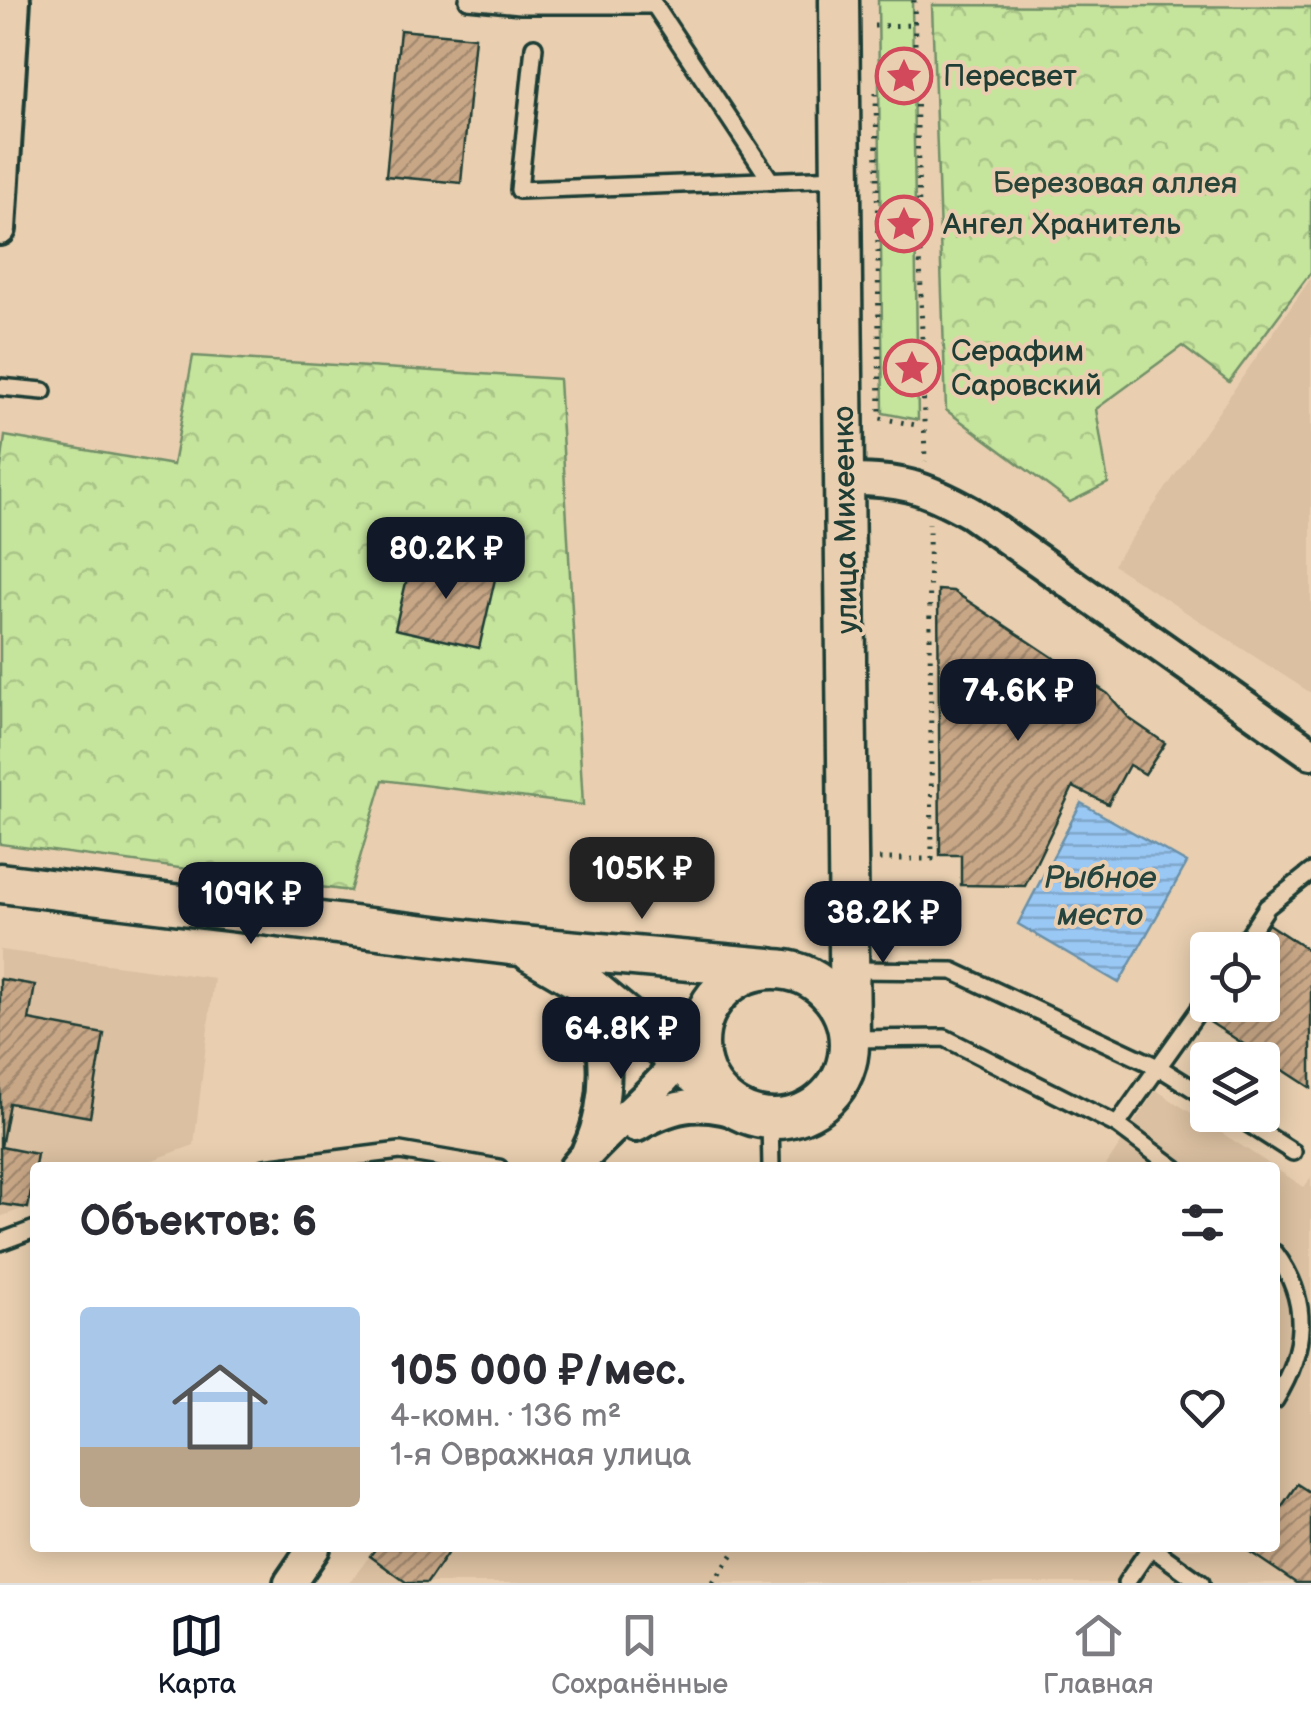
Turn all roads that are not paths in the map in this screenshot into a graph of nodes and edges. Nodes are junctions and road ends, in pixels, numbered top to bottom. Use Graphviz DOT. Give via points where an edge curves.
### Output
graph roads {
  1 [pos="14,0"];
  2 [pos="468,0"];
  3 [pos="839,0"];
  4 [pos="651,3"];
  5 [pos="534,47"];
  6 [pos="841,178"];
  7 [pos="771,181"];
  8 [pos="0,230"];
  9 [pos="0,387"];
  10 [pos="43,390"];
  11 [pos="844,480"];
  12 [pos="1311,753"];
  13 [pos="1311,872"];
  14 [pos="0,882"];
  15 [pos="849,894"];
  16 [pos="1250,932"];
  17 [pos="510,945"];
  18 [pos="777,968"];
  19 [pos="850,970"];
  20 [pos="571,974"];
  21 [pos="702,1020"];
  22 [pos="1191,1022"];
  23 [pos="850,1039"];
  24 [pos="682,1062"];
  25 [pos="1160,1068"];
  26 [pos="1190,1087"];
  27 [pos="715,1091"];
  28 [pos="759,1117"];
  29 [pos="1117,1125"];
  30 [pos="1262,1132"];
  31 [pos="1294,1152"];
  32 [pos="581,1160"];
  33 [pos="316,1162"];
  34 [pos="461,1162"];
  35 [pos="770,1162"];
  36 [pos="1166,1162"];
  37 [pos="30,1231"];
  38 [pos="0,1242"];
  39 [pos="1280,1259"];
  40 [pos="1280,1392"];
  41 [pos="311,1552"];
  42 [pos="1148,1552"];
  43 [pos="1157,1552"];
  44 [pos="290,1583"];
  45 [pos="1126,1583"];
  46 [pos="1201,1583"];
  1 -- 8 [label="street"];
  2 -- 4 [label="lane"];
  3 -- 6 [label="street, улица Михеенко"];
  4 -- 7 [label="lane"];
  5 -- 7 [label="lane" via="519,190"];
  6 -- 7 [label="lane"];
  6 -- 11 [label="street, улица Михеенко"];
  9 -- 10 [label="lane"];
  11 -- 12 [label="street" via="928,488 970,512"];
  11 -- 15 [label="street, улица Михеенко"];
  13 -- 16 [label="lane" via="1267,907"];
  14 -- 17 [label="street"];
  15 -- 18 [label="street" via="834,936 812,955"];
  15 -- 19 [label="street, улица Михеенко"];
  17 -- 18 [label="street"];
  17 -- 20 [label="street"];
  18 -- 21 [label="street" via="728,984"];
  18 -- 23 [label="street" via="809,976 830,992"];
  19 -- 23 [label="street, улица Михеенко"];
  19 -- 25 [label="lane" via="953,971"];
  20 -- 24 [label="street"];
  20 -- 32 [label="street" via="591,1002 603,1054 600,1112"];
  21 -- 24 [label="street"];
  21 -- 27 [label="street" via="698,1045"];
  22 -- 25 [label="lane"];
  23 -- 28 [label="street" via="841,1080 828,1098 811,1110"];
  23 -- 29 [label="lane" via="945,1038"];
  24 -- 27 [label="street"];
  24 -- 32 [label="street"];
  25 -- 26 [label="lane"];
  25 -- 29 [label="lane"];
  27 -- 28 [label="street"];
  28 -- 32 [label="street" via="683,1104"];
  28 -- 35 [label="lane"];
  29 -- 36 [label="lane"];
  30 -- 31 [label="lane"];
  33 -- 34 [label="lane" via="400,1152"];
  37 -- 38 [label="lane"];
  39 -- 40 [label="lane" via="1302,1305 1303,1337"];
  41 -- 44 [label="street"];
  42 -- 45 [label="lane"];
  43 -- 46 [label="lane"];
}
